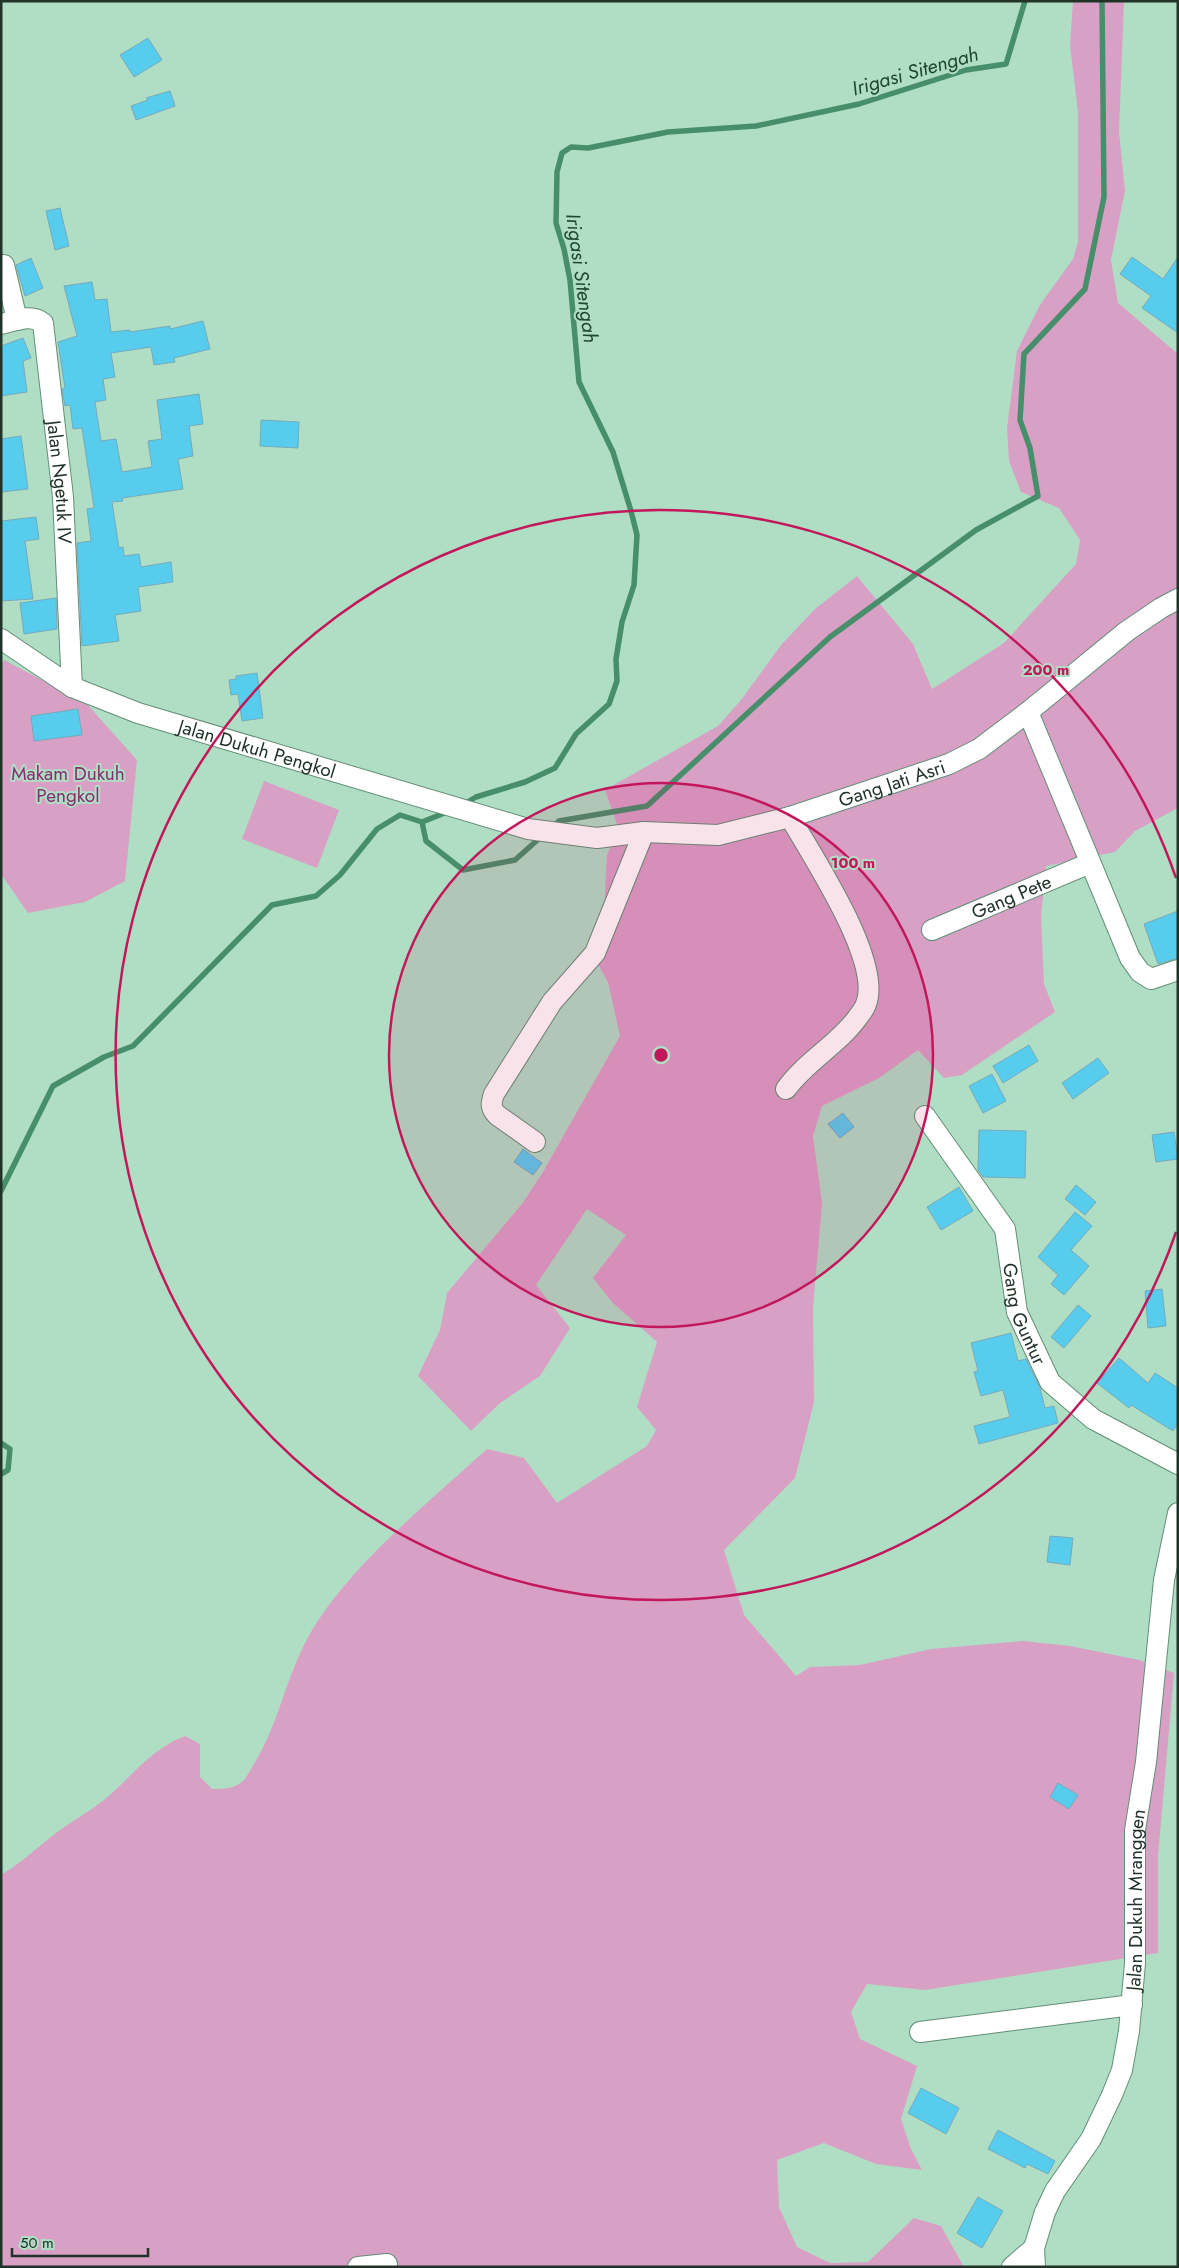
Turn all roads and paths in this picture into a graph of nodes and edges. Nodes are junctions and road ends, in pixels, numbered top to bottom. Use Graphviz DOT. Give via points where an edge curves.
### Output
graph roads {
  1 [pos="4,265"];
  2 [pos="9,322"];
  3 [pos="1178,599"];
  4 [pos="1,639"];
  5 [pos="72,687"];
  6 [pos="1028,712"];
  7 [pos="790,817"];
  8 [pos="644,832"];
  9 [pos="557,833"];
  10 [pos="1090,863"];
  11 [pos="932,930"];
  12 [pos="1178,970"];
  13 [pos="786,1089"];
  14 [pos="925,1116"];
  15 [pos="535,1142"];
  16 [pos="1178,1464"];
  17 [pos="1178,1512"];
  18 [pos="1132,2005"];
  19 [pos="920,2032"];
  20 [pos="1035,2258"];
  21 [pos="387,2264"];
  22 [pos="358,2267"];
  23 [pos="1012,2267"];
  1 -- 2 [label="street"];
  2 -- 5 [label="street, Jalan Ngetuk IV" via="30,317 43,323 63,497"];
  3 -- 6 [label="street, Gang Jati Asri" via="1127,631"];
  4 -- 5 [label="street, Jalan Dukuh Pengkol"];
  5 -- 9 [label="street, Jalan Dukuh Pengkol" via="138,713 528,829"];
  6 -- 7 [label="street, Gang Jati Asri" via="978,749 949,764"];
  6 -- 10 [label="street"];
  7 -- 8 [label="street, Gang Jati Asri" via="718,835"];
  7 -- 13 [label="street" via="851,926 868,987 867,1003 859,1016 840,1039 796,1076"];
  8 -- 9 [label="street, Gang Jati Asri" via="597,838"];
  8 -- 15 [label="street" via="595,953 552,1002 494,1094 492,1110"];
  10 -- 11 [label="street, Gang Pete"];
  10 -- 12 [label="street" via="1130,958 1140,972 1151,979"];
  14 -- 16 [label="street, Gang Guntur" via="1005,1229 1017,1312 1050,1382 1093,1419"];
  17 -- 18 [label="street, Jalan Dukuh Mranggen" via="1164,1580 1148,1753 1135,1830 1136,1922"];
  18 -- 19 [label="street"];
  18 -- 20 [label="street, Jalan Dukuh Mranggen" via="1122,2070 1091,2139 1055,2191 1045,2212"];
  20 -- 23 [label="street"];
  21 -- 22 [label="street"];
}
